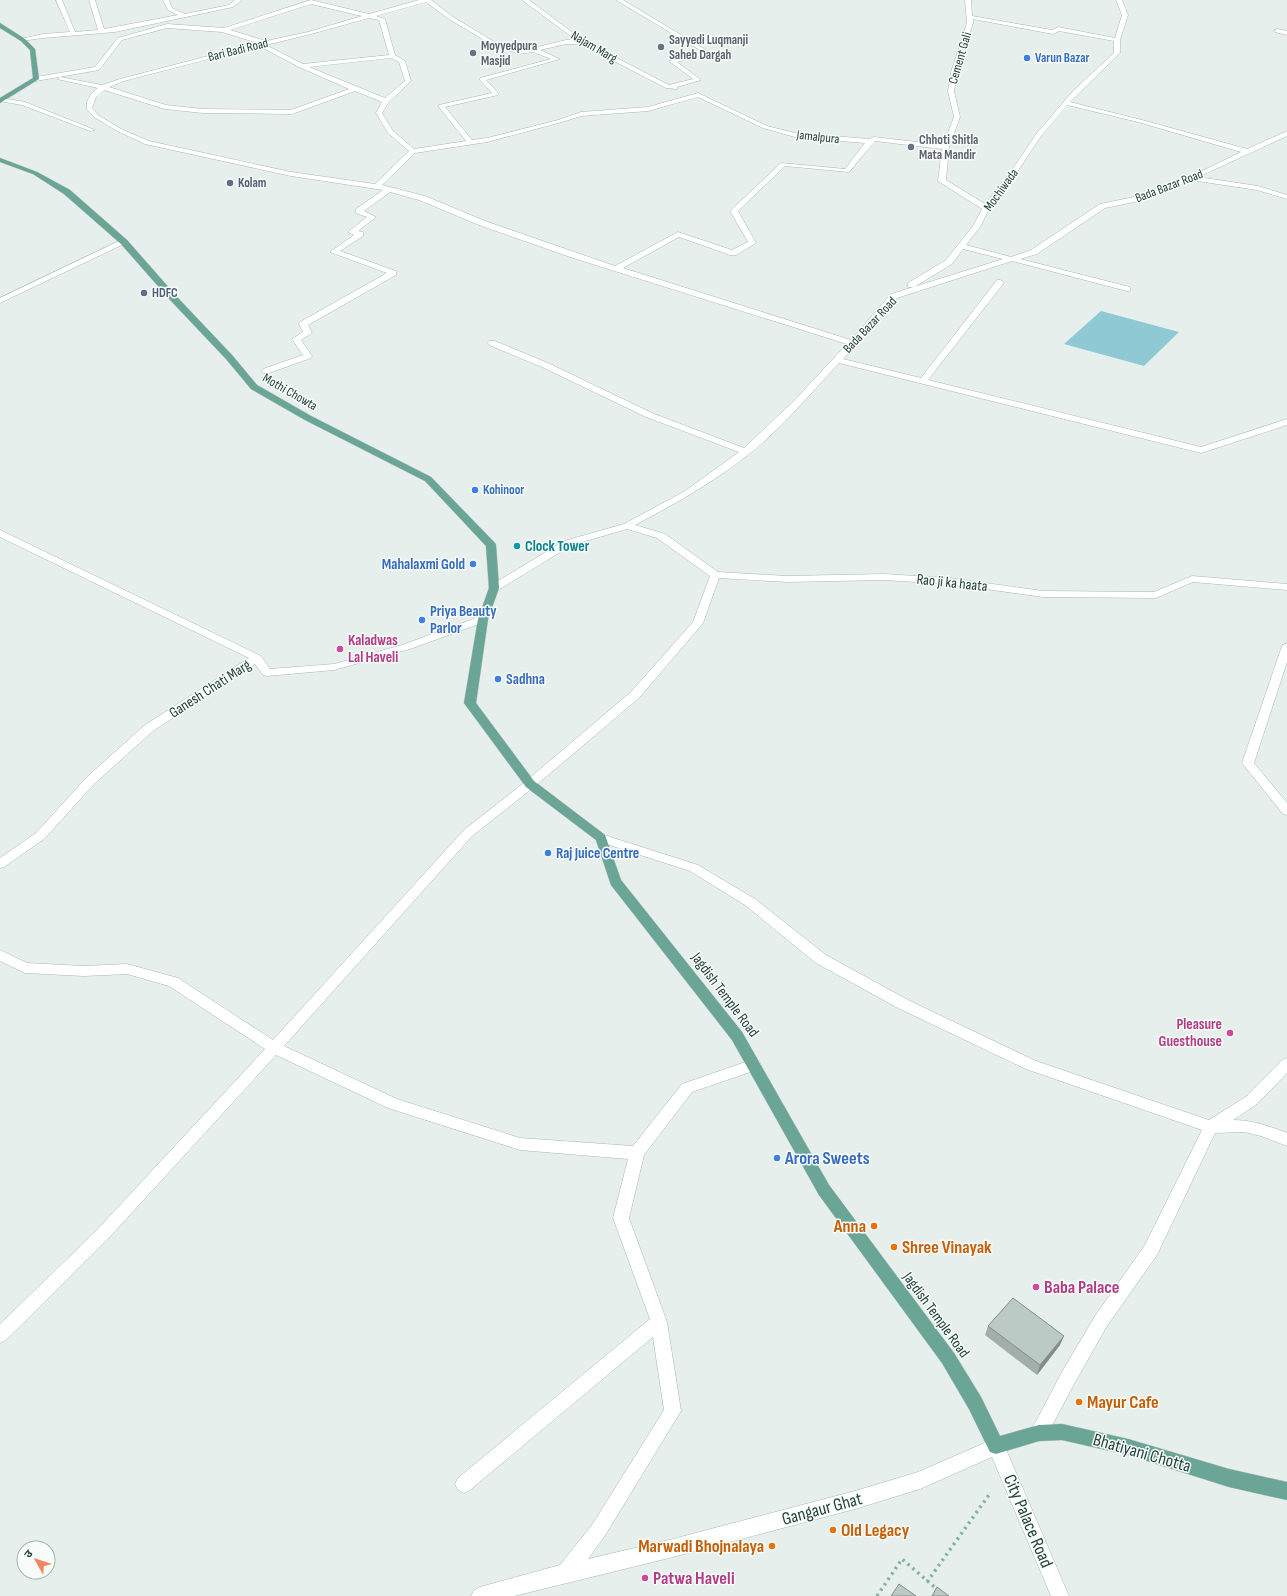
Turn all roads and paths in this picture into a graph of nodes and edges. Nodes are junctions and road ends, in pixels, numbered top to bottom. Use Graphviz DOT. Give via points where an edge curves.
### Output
graph roads {
  1 [pos="60,0"];
  2 [pos="92,0"];
  3 [pos="166,0"];
  4 [pos="239,0"];
  5 [pos="401,0"];
  6 [pos="426,0"];
  7 [pos="525,0"];
  8 [pos="619,0"];
  9 [pos="968,0"];
  10 [pos="1119,0"];
  11 [pos="409,4"];
  12 [pos="371,14"];
  13 [pos="183,16"];
  14 [pos="969,17"];
  15 [pos="195,19"];
  16 [pos="202,22"];
  17 [pos="0,25"];
  18 [pos="101,30"];
  19 [pos="224,30"];
  20 [pos="1277,30"];
  21 [pos="73,33"];
  22 [pos="1287,33"];
  23 [pos="23,40"];
  24 [pos="1117,40"];
  25 [pos="582,42"];
  26 [pos="263,44"];
  27 [pos="534,50"];
  28 [pos="392,56"];
  29 [pos="301,66"];
  30 [pos="36,79"];
  31 [pos="102,87"];
  32 [pos="668,87"];
  33 [pos="355,89"];
  34 [pos="695,94"];
  35 [pos="1,100"];
  36 [pos="386,100"];
  37 [pos="1066,103"];
  38 [pos="92,130"];
  39 [pos="1287,133"];
  40 [pos="870,141"];
  41 [pos="470,142"];
  42 [pos="946,147"];
  43 [pos="413,151"];
  44 [pos="1248,152"];
  45 [pos="0,160"];
  46 [pos="1191,178"];
  47 [pos="377,186"];
  48 [pos="389,189"];
  49 [pos="1287,197"];
  50 [pos="986,208"];
  51 [pos="124,242"];
  52 [pos="961,246"];
  53 [pos="1013,259"];
  54 [pos="617,268"];
  55 [pos="1000,282"];
  56 [pos="1128,289"];
  57 [pos="894,296"];
  58 [pos="0,301"];
  59 [pos="492,343"];
  60 [pos="853,343"];
  61 [pos="837,360"];
  62 [pos="266,371"];
  63 [pos="923,381"];
  64 [pos="1287,422"];
  65 [pos="746,452"];
  66 [pos="627,526"];
  67 [pos="0,533"];
  68 [pos="714,575"];
  69 [pos="1287,587"];
  70 [pos="494,588"];
  71 [pos="483,619"];
  72 [pos="1287,646"];
  73 [pos="257,658"];
  74 [pos="530,784"];
  75 [pos="1287,811"];
  76 [pos="601,838"];
  77 [pos="0,864"];
  78 [pos="0,955"];
  79 [pos="274,1048"];
  80 [pos="1287,1064"];
  81 [pos="754,1065"];
  82 [pos="1211,1128"];
  83 [pos="1287,1140"];
  84 [pos="637,1153"];
  85 [pos="660,1322"];
  86 [pos="0,1335"];
  87 [pos="1039,1433"];
  88 [pos="996,1446"];
  89 [pos="1006,1470"];
  90 [pos="464,1484"];
  91 [pos="1287,1491"];
  92 [pos="566,1573"];
  93 [pos="927,1582"];
  94 [pos="942,1592"];
  95 [pos="480,1596"];
  96 [pos="877,1596"];
  97 [pos="1060,1596"];
  1 -- 21 [label="street"];
  2 -- 18 [label="street"];
  3 -- 13 [label="street" via="170,9"];
  4 -- 13 [label="street" via="231,6"];
  5 -- 11 [label="street"];
  6 -- 11 [label="street, Bari Badi Road"];
  6 -- 27 [label="street" via="491,42 521,54"];
  7 -- 25 [label="street, Najam Marg"];
  8 -- 32 [label="street" via="708,53 672,61 698,80"];
  9 -- 14 [label="street, Cement Gali"];
  10 -- 24 [label="street, Mochiwada" via="1125,15"];
  11 -- 12 [label="street, Bari Badi Road"];
  12 -- 19 [label="street" via="311,2"];
  12 -- 26 [label="street, Bari Badi Road"];
  12 -- 28 [label="street" via="382,19"];
  13 -- 15 [label="street"];
  13 -- 18 [label="street" via="115,30"];
  14 -- 24 [label="street"];
  14 -- 42 [label="street, Cement Gali" via="970,23 954,72 951,91 957,117"];
  16 -- 19 [label="street"];
  17 -- 23 [label="main road"];
  18 -- 21 [label="street"];
  19 -- 26 [label="street"];
  19 -- 30 [label="street" via="167,26 120,39 97,69"];
  20 -- 22 [label="street"];
  21 -- 23 [label="street"];
  23 -- 30 [label="main road" via="33,50"];
  24 -- 37 [label="street, Mochiwada" via="1116,54"];
  25 -- 27 [label="street" via="566,42"];
  25 -- 32 [label="street, Najam Marg"];
  26 -- 29 [label="street"];
  26 -- 31 [label="street, Bari Badi Road"];
  27 -- 41 [label="street" via="557,59 482,79 496,94 440,106"];
  28 -- 29 [label="street"];
  28 -- 36 [label="street" via="402,61 408,81"];
  29 -- 33 [label="street"];
  30 -- 31 [label="street" via="57,79"];
  30 -- 35 [label="main road"];
  31 -- 33 [label="street" via="165,107 203,111 292,112"];
  31 -- 47 [label="street" via="90,99 89,108 96,116 119,130 147,143 291,174"];
  32 -- 34 [label="street, Najam Marg"];
  33 -- 36 [label="street"];
  34 -- 40 [label="street, Jamalpura" via="765,127 795,135"];
  34 -- 41 [label="street" via="648,109 609,110 570,116 520,132"];
  35 -- 38 [label="street" via="23,103"];
  36 -- 43 [label="street" via="379,113 390,132"];
  37 -- 44 [label="street" via="1140,120"];
  37 -- 50 [label="street, Mochiwada" via="1039,134 1015,171"];
  39 -- 44 [label="street, Bada Bazar Road"];
  40 -- 42 [label="street, Jamalpura"];
  40 -- 54 [label="street" via="847,171 784,164 734,211 752,243 733,253 678,234"];
  41 -- 43 [label="street"];
  42 -- 50 [label="street, Cement Gali" via="942,181"];
  43 -- 47 [label="street"];
  44 -- 46 [label="street, Bada Bazar Road"];
  45 -- 51 [label="main road, Mothi Chowta" via="35,173 67,192"];
  46 -- 49 [label="street" via="1258,188"];
  46 -- 53 [label="street, Bada Bazar Road" via="1136,199 1103,206 1034,252"];
  47 -- 48 [label="street"];
  48 -- 54 [label="street" via="422,198 482,223"];
  48 -- 62 [label="street" via="359,211 372,217 352,232 360,234 334,252 393,273 303,324 308,332 296,339 308,356"];
  50 -- 52 [label="street, Mochiwada" via="976,227"];
  51 -- 58 [label="street"];
  51 -- 70 [label="main road, Mothi Chowta" via="254,387 308,418 428,479 491,545"];
  52 -- 53 [label="street"];
  52 -- 57 [label="street, Mochiwada" via="949,262"];
  53 -- 56 [label="street"];
  53 -- 57 [label="street, Bada Bazar Road"];
  54 -- 60 [label="street"];
  55 -- 63 [label="street"];
  57 -- 60 [label="street, Bada Bazar Road"];
  59 -- 65 [label="street" via="545,365 649,415"];
  60 -- 61 [label="street, Bada Bazar Road"];
  61 -- 63 [label="street"];
  61 -- 65 [label="street, Bada Bazar Road"];
  63 -- 64 [label="street" via="1201,450"];
  65 -- 66 [label="street, Bada Bazar Road" via="688,493"];
  66 -- 68 [label="street" via="661,536"];
  66 -- 70 [label="street, Bada Bazar Road" via="568,542"];
  67 -- 73 [label="street"];
  68 -- 69 [label="street, Rao ji ka haata" via="787,579 884,577 949,581 1043,594 1156,595 1192,579"];
  68 -- 74 [label="street" via="698,623 646,683"];
  70 -- 71 [label="main road, Mothi Chowta"];
  71 -- 73 [label="street, Ganesh Chati Marg" via="406,647 334,667 267,673"];
  71 -- 74 [label="main road" via="470,703"];
  72 -- 75 [label="street" via="1248,763"];
  73 -- 77 [label="street, Ganesh Chati Marg" via="149,728 91,780 40,836"];
  74 -- 76 [label="main road"];
  74 -- 79 [label="street" via="468,833"];
  76 -- 81 [label="main road, Jagdish Temple Road" via="615,882 737,1036"];
  76 -- 82 [label="street" via="694,868 750,902 821,959 903,1004 1031,1065"];
  78 -- 79 [label="street" via="25,968 84,971 127,969 173,982"];
  79 -- 84 [label="street" via="393,1104 520,1144"];
  79 -- 86 [label="street" via="100,1236"];
  80 -- 82 [label="street" via="1252,1100"];
  81 -- 84 [label="street" via="687,1088"];
  81 -- 88 [label="main road, Jagdish Temple Road" via="824,1190 948,1358 975,1403"];
  82 -- 83 [label="street" via="1244,1126 1263,1130"];
  82 -- 87 [label="street" via="1151,1250 1101,1321"];
  84 -- 85 [label="street" via="621,1218"];
  85 -- 90 [label="street"];
  85 -- 92 [label="street" via="673,1411 598,1531"];
  87 -- 88 [label="main road, Bhatiyani Chotta"];
  87 -- 91 [label="main road, Bhatiyani Chotta" via="1062,1432 1089,1437 1229,1478"];
  88 -- 89 [label="street, City Palace Road"];
  88 -- 92 [label="street, Gangaur Ghat" via="920,1480 855,1500"];
  89 -- 93 [label="path"];
  89 -- 97 [label="street, City Palace Road"];
  92 -- 95 [label="street, Gangaur Ghat"];
  93 -- 94 [label="path"];
  93 -- 96 [label="path" via="902,1559"];
}
